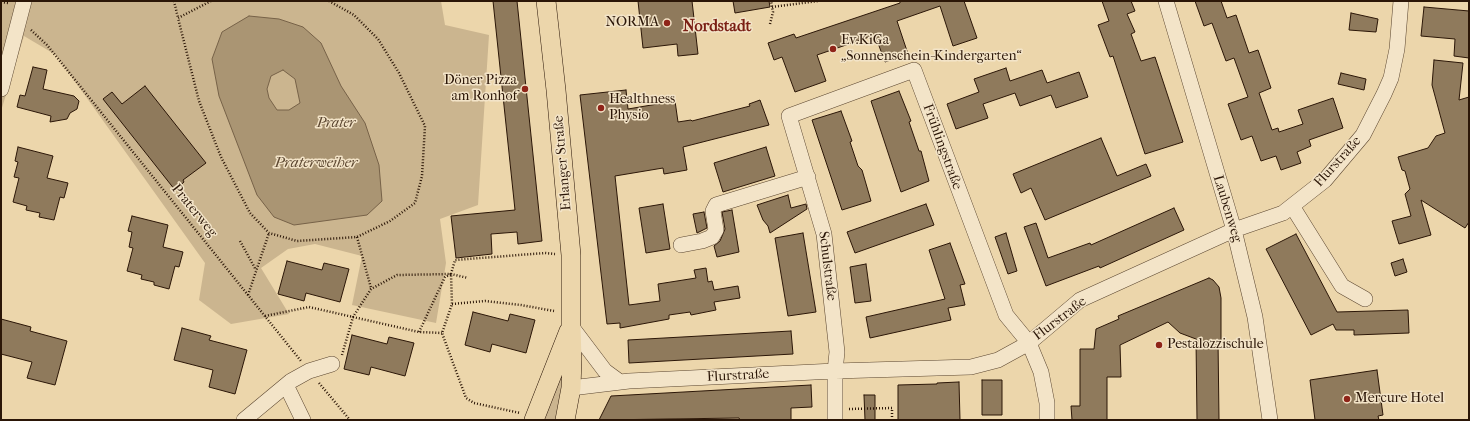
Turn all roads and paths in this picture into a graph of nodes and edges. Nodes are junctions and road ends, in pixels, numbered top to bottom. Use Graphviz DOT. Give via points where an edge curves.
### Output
graph roads {
  1 [pos="24,1"];
  2 [pos="174,1"];
  3 [pos="211,1"];
  4 [pos="329,1"];
  5 [pos="546,1"];
  6 [pos="771,1"];
  7 [pos="818,1"];
  8 [pos="1166,1"];
  9 [pos="1401,1"];
  10 [pos="772,7"];
  11 [pos="19,18"];
  12 [pos="178,18"];
  13 [pos="770,24"];
  14 [pos="1,89"];
  15 [pos="789,116"];
  16 [pos="808,178"];
  17 [pos="1292,206"];
  18 [pos="1234,230"];
  19 [pos="269,233"];
  20 [pos="356,237"];
  21 [pos="240,241"];
  22 [pos="681,245"];
  23 [pos="571,255"];
  24 [pos="256,270"];
  25 [pos="452,274"];
  26 [pos="468,278"];
  27 [pos="371,289"];
  28 [pos="248,294"];
  29 [pos="1365,299"];
  30 [pos="452,304"];
  31 [pos="265,316"];
  32 [pos="353,317"];
  33 [pos="571,320"];
  34 [pos="419,332"];
  35 [pos="442,333"];
  36 [pos="1029,342"];
  37 [pos="337,359"];
  38 [pos="310,371"];
  39 [pos="835,371"];
  40 [pos="620,382"];
  41 [pos="289,383"];
  42 [pos="571,388"];
  43 [pos="834,415"];
  44 [pos="535,418"];
  45 [pos="244,420"];
  46 [pos="303,420"];
  47 [pos="350,420"];
  48 [pos="565,420"];
  49 [pos="892,420"];
  50 [pos="1047,420"];
  51 [pos="1270,420"];
  1 -- 11 [label="street"];
  2 -- 12 [label="path"];
  3 -- 12 [label="path"];
  4 -- 20 [label="path" via="354,15 378,39 409,91 424,126 422,176 415,203 390,220"];
  5 -- 23 [label="main road, Erlanger Straße"];
  6 -- 10 [label="path"];
  7 -- 10 [label="path"];
  8 -- 18 [label="street, Laubenweg"];
  9 -- 17 [label="street, Flurstraße" via="1397,50 1391,78 1363,135 1325,180"];
  10 -- 13 [label="path" via="774,12"];
  11 -- 14 [label="street"];
  11 -- 28 [label="path, Praterweg" via="47,45"];
  12 -- 19 [label="path" via="199,101 221,157 250,213"];
  15 -- 16 [label="street, Schulstraße"];
  15 -- 36 [label="street, Frühlingstraße" via="914,70 1006,315"];
  16 -- 22 [label="street" via="716,205 713,211 716,230 712,237"];
  16 -- 39 [label="street, Schulstraße" via="824,234 837,352"];
  17 -- 18 [label="street, Flurstraße" via="1283,213"];
  17 -- 29 [label="street" via="1342,286"];
  18 -- 36 [label="street, Flurstraße" via="1080,300"];
  18 -- 51 [label="street, Laubenweg" via="1255,317"];
  19 -- 20 [label="path" via="297,241"];
  19 -- 24 [label="path"];
  20 -- 27 [label="path"];
  21 -- 24 [label="path"];
  23 -- 25 [label="path" via="545,253 456,260"];
  23 -- 33 [label="main road, Erlanger Straße"];
  24 -- 28 [label="path"];
  25 -- 26 [label="path"];
  25 -- 27 [label="path" via="397,275"];
  25 -- 30 [label="path"];
  25 -- 34 [label="path" via="445,277"];
  27 -- 32 [label="path"];
  28 -- 31 [label="path, Praterweg"];
  30 -- 33 [label="path" via="485,301 521,304"];
  30 -- 35 [label="path"];
  31 -- 32 [label="path" via="309,307"];
  31 -- 38 [label="path, Praterweg"];
  32 -- 34 [label="path"];
  32 -- 37 [label="path"];
  33 -- 40 [label="street" via="605,371"];
  33 -- 42 [label="main road, Erlanger Straße"];
  33 -- 44 [label="main road, Erlanger Straße"];
  34 -- 35 [label="path"];
  35 -- 44 [label="path" via="466,398 474,403"];
  36 -- 39 [label="street, Flurstraße" via="998,360 971,367"];
  36 -- 50 [label="street" via="1041,372 1047,403"];
  37 -- 38 [label="street"];
  38 -- 41 [label="street"];
  38 -- 47 [label="path, Praterweg"];
  39 -- 40 [label="street, Flurstraße"];
  39 -- 43 [label="street, Schulstraße"];
  40 -- 42 [label="street, Flurstraße"];
  41 -- 45 [label="street"];
  41 -- 46 [label="street"];
  42 -- 48 [label="main road, Erlanger Straße"];
  43 -- 49 [label="path" via="892,408"];
}
